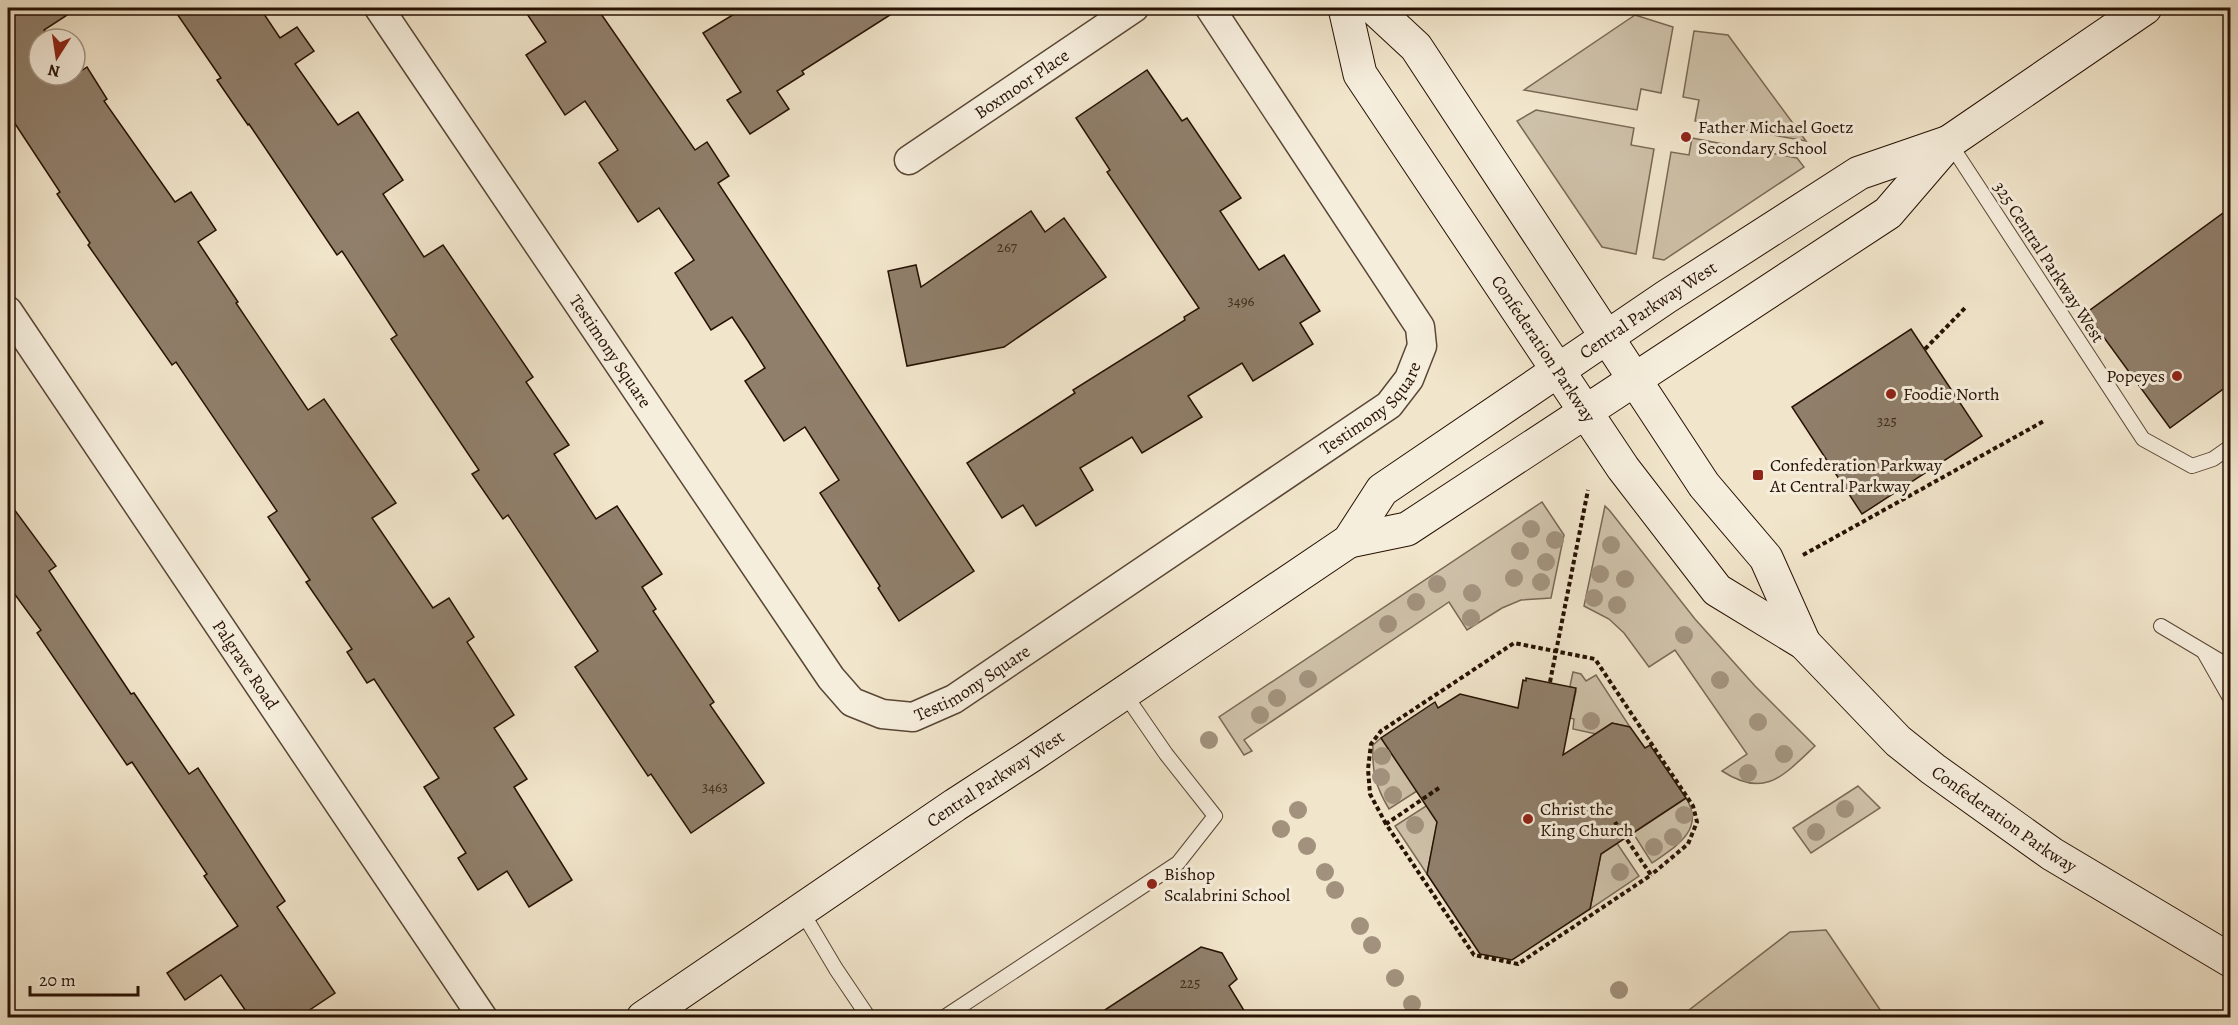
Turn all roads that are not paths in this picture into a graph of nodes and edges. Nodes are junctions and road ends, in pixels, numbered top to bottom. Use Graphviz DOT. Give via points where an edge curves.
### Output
graph roads {
  1 [pos="379,8"];
  2 [pos="1134,8"];
  3 [pos="1210,8"];
  4 [pos="1345,8"];
  5 [pos="1374,8"];
  6 [pos="2145,8"];
  7 [pos="1948,142"];
  8 [pos="909,160"];
  9 [pos="8,310"];
  10 [pos="1608,336"];
  11 [pos="1557,370"];
  12 [pos="1636,380"];
  13 [pos="1586,411"];
  14 [pos="2230,447"];
  15 [pos="1349,541"];
  16 [pos="2161,626"];
  17 [pos="1804,643"];
  18 [pos="2204,652"];
  19 [pos="2230,667"];
  20 [pos="1124,693"];
  21 [pos="2230,698"];
  22 [pos="801,910"];
  23 [pos="2230,960"];
  24 [pos="483,1017"];
  25 [pos="643,1017"];
  26 [pos="869,1017"];
  27 [pos="943,1017"];
  1 -- 3 [label="street, Testimony Square" via="831,678 852,702 882,714 913,717 954,699 1389,405 1409,379 1422,346 1420,327"];
  2 -- 8 [label="street, Boxmoor Place"];
  4 -- 11 [label="street, Confederation Parkway" via="1360,74"];
  5 -- 10 [label="street, Confederation Parkway" via="1416,48"];
  6 -- 7 [label="street, Central Parkway West"];
  7 -- 10 [label="street, Central Parkway West" via="1859,173"];
  7 -- 12 [label="street, Central Parkway West" via="1888,213"];
  7 -- 14 [label="lane, 325 Central Parkway West" via="2143,439 2192,466 2213,459"];
  9 -- 24 [label="street, Palgrave Road"];
  10 -- 11 [label="street, Central Parkway West"];
  10 -- 12 [label="street, Confederation Parkway"];
  11 -- 13 [label="street, Confederation Parkway"];
  11 -- 15 [label="street, Central Parkway West" via="1382,490"];
  12 -- 13 [label="street, Central Parkway West"];
  12 -- 17 [label="street, Confederation Parkway" via="1704,485 1766,558"];
  13 -- 15 [label="street, Central Parkway West" via="1407,529"];
  13 -- 17 [label="street, Confederation Parkway" via="1623,468 1717,590"];
  15 -- 20 [label="street, Central Parkway West"];
  16 -- 18 [label="lane"];
  17 -- 23 [label="street, Confederation Parkway" via="1898,741 1933,768 2052,855"];
  18 -- 19 [label="lane"];
  18 -- 21 [label="lane"];
  20 -- 22 [label="street, Central Parkway West"];
  20 -- 27 [label="lane" via="1215,816 1178,863"];
  22 -- 25 [label="street, Central Parkway West"];
  22 -- 26 [label="lane"];
}
